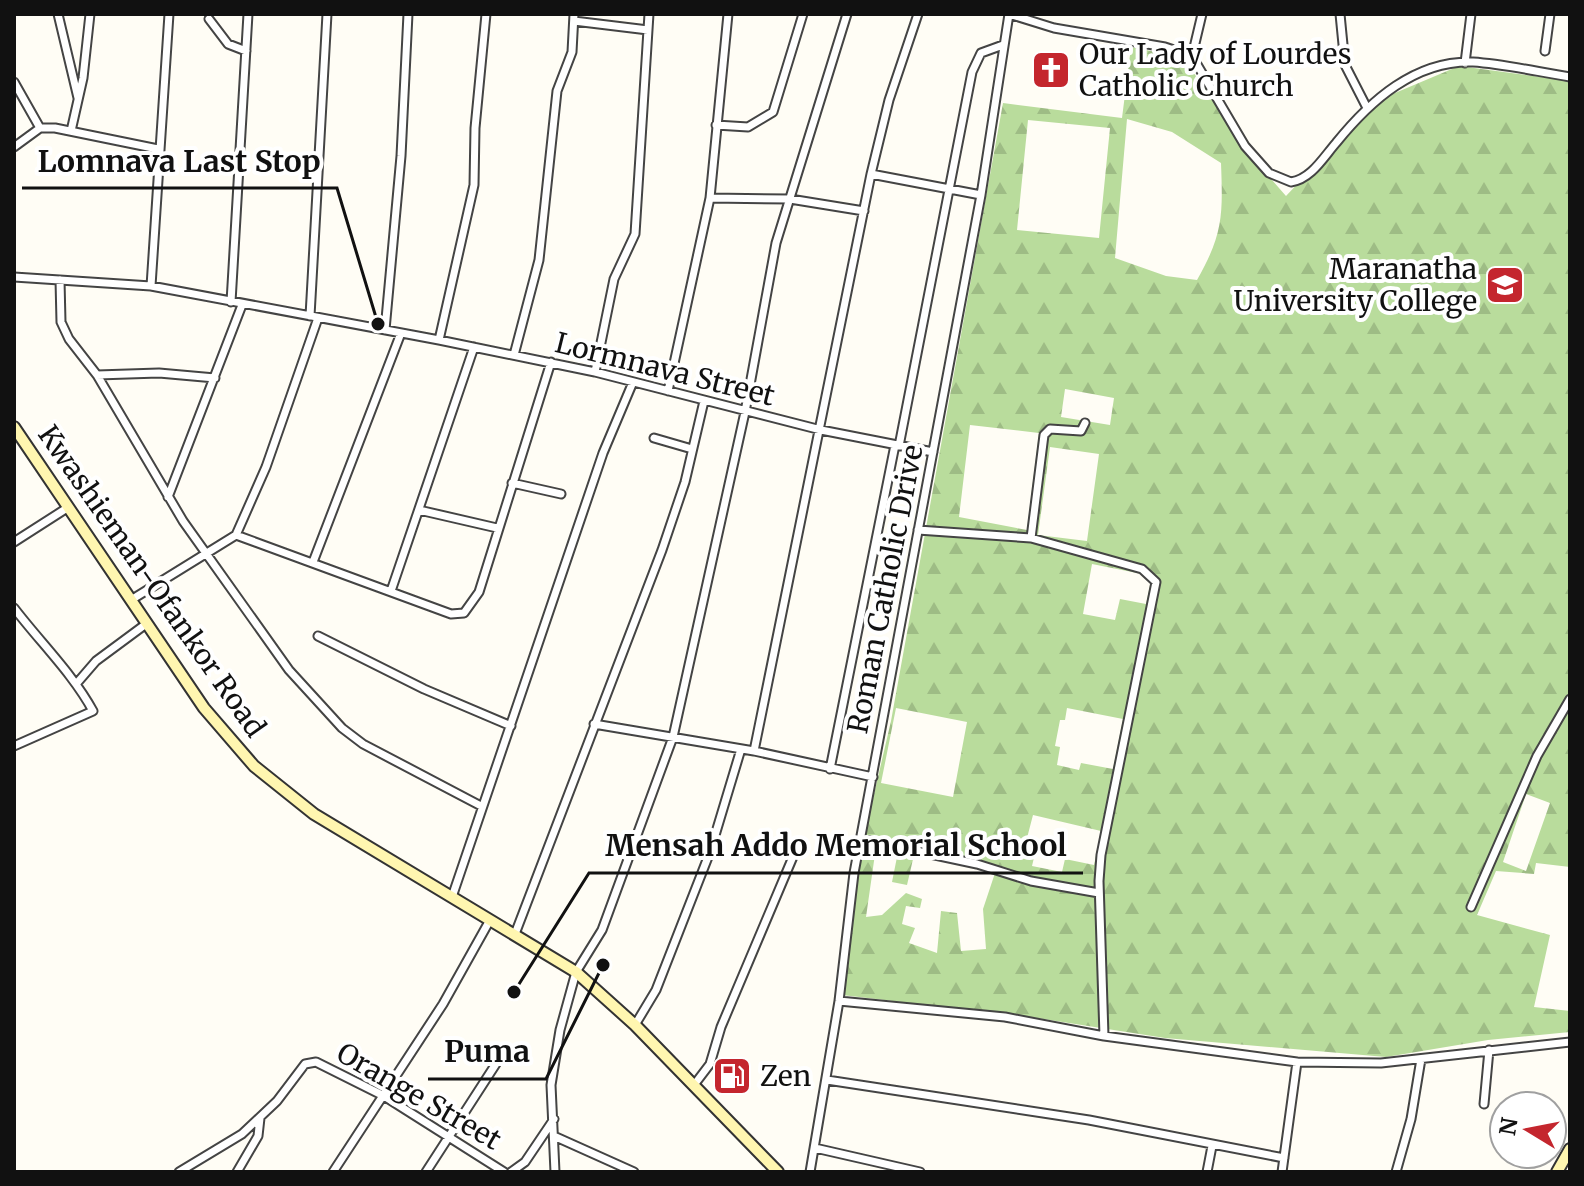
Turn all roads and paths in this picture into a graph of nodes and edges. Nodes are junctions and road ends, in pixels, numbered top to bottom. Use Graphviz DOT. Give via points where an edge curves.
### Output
graph roads {
  1 [pos="58,14"];
  2 [pos="90,14"];
  3 [pos="169,14"];
  4 [pos="248,14"];
  5 [pos="327,14"];
  6 [pos="408,14"];
  7 [pos="486,14"];
  8 [pos="649,14"];
  9 [pos="728,14"];
  10 [pos="803,14"];
  11 [pos="847,14"];
  12 [pos="918,14"];
  13 [pos="1009,14"];
  14 [pos="1202,14"];
  15 [pos="1340,14"];
  16 [pos="1471,14"];
  17 [pos="1550,14"];
  18 [pos="574,17"];
  19 [pos="209,19"];
  20 [pos="648,30"];
  21 [pos="1003,45"];
  22 [pos="246,51"];
  23 [pos="1545,51"];
  24 [pos="1192,56"];
  25 [pos="1465,63"];
  26 [pos="1570,77"];
  27 [pos="15,87"];
  28 [pos="78,100"];
  29 [pos="1366,106"];
  30 [pos="716,125"];
  31 [pos="40,128"];
  32 [pos="71,131"];
  33 [pos="14,147"];
  34 [pos="158,149"];
  35 [pos="871,174"];
  36 [pos="950,189"];
  37 [pos="981,195"];
  38 [pos="710,198"];
  39 [pos="790,199"];
  40 [pos="864,211"];
  41 [pos="14,277"];
  42 [pos="60,280"];
  43 [pos="151,286"];
  44 [pos="231,302"];
  45 [pos="242,305"];
  46 [pos="314,317"];
  47 [pos="385,330"];
  48 [pos="401,333"];
  49 [pos="439,340"];
  50 [pos="474,347"];
  51 [pos="514,355"];
  52 [pos="551,362"];
  53 [pos="595,372"];
  54 [pos="97,375"];
  55 [pos="215,378"];
  56 [pos="633,382"];
  57 [pos="668,391"];
  58 [pos="704,401"];
  59 [pos="745,412"];
  60 [pos="1085,423"];
  61 [pos="14,427"];
  62 [pos="821,430"];
  63 [pos="654,438"];
  64 [pos="897,446"];
  65 [pos="692,449"];
  66 [pos="933,452"];
  67 [pos="512,483"];
  68 [pos="561,494"];
  69 [pos="168,497"];
  70 [pos="67,508"];
  71 [pos="419,510"];
  72 [pos="497,528"];
  73 [pos="918,530"];
  74 [pos="236,535"];
  75 [pos="1031,538"];
  76 [pos="14,542"];
  77 [pos="205,552"];
  78 [pos="313,562"];
  79 [pos="391,591"];
  80 [pos="131,600"];
  81 [pos="14,608"];
  82 [pos="146,624"];
  83 [pos="318,636"];
  84 [pos="77,683"];
  85 [pos="1570,699"];
  86 [pos="594,724"];
  87 [pos="511,726"];
  88 [pos="673,737"];
  89 [pos="14,746"];
  90 [pos="741,749"];
  91 [pos="754,751"];
  92 [pos="830,769"];
  93 [pos="873,777"];
  94 [pos="481,806"];
  95 [pos="860,839"];
  96 [pos="795,852"];
  97 [pos="1099,893"];
  98 [pos="452,897"];
  99 [pos="1471,907"];
  100 [pos="490,920"];
  101 [pos="515,934"];
  102 [pos="576,972"];
  103 [pos="839,1001"];
  104 [pos="635,1025"];
  105 [pos="1104,1036"];
  106 [pos="1570,1042"];
  107 [pos="1489,1050"];
  108 [pos="501,1056"];
  109 [pos="1421,1059"];
  110 [pos="1297,1062"];
  111 [pos="827,1080"];
  112 [pos="694,1085"];
  113 [pos="384,1096"];
  114 [pos="1484,1104"];
  115 [pos="260,1118"];
  116 [pos="554,1119"];
  117 [pos="450,1136"];
  118 [pos="556,1137"];
  119 [pos="1212,1146"];
  120 [pos="815,1148"];
  121 [pos="1284,1158"];
  122 [pos="179,1172"];
  123 [pos="237,1172"];
  124 [pos="333,1172"];
  125 [pos="426,1172"];
  126 [pos="504,1172"];
  127 [pos="511,1172"];
  128 [pos="555,1172"];
  129 [pos="634,1172"];
  130 [pos="778,1172"];
  131 [pos="810,1172"];
  132 [pos="913,1172"];
  133 [pos="920,1172"];
  134 [pos="1207,1172"];
  135 [pos="1282,1172"];
  136 [pos="1396,1172"];
  1 -- 28 [label="street"];
  2 -- 28 [label="street"];
  3 -- 34 [label="street"];
  4 -- 22 [label="street"];
  5 -- 46 [label="street"];
  6 -- 47 [label="street"];
  7 -- 49 [label="street" via="474,185"];
  8 -- 20 [label="street"];
  9 -- 30 [label="street"];
  10 -- 30 [label="street" via="773,112 748,127"];
  11 -- 39 [label="street"];
  12 -- 35 [label="street"];
  13 -- 21 [label="street, Roman Catholic Drive"];
  13 -- 24 [label="street"];
  14 -- 24 [label="street"];
  15 -- 29 [label="street" via="1345,65"];
  16 -- 25 [label="street"];
  17 -- 23 [label="street"];
  18 -- 20 [label="street"];
  18 -- 51 [label="street" via="572,52 557,91 539,260"];
  19 -- 22 [label="street" via="228,44"];
  20 -- 53 [label="street" via="635,234 614,279"];
  21 -- 36 [label="street" via="976,58"];
  21 -- 37 [label="street, Roman Catholic Drive"];
  22 -- 44 [label="street"];
  24 -- 29 [label="street" via="1245,146 1269,173 1284,180 1306,177"];
  25 -- 26 [label="street"];
  25 -- 29 [label="street" via="1423,73"];
  27 -- 31 [label="street"];
  28 -- 32 [label="street"];
  30 -- 38 [label="street"];
  31 -- 32 [label="street"];
  31 -- 33 [label="street"];
  32 -- 34 [label="street"];
  34 -- 43 [label="street"];
  35 -- 36 [label="street"];
  35 -- 40 [label="street"];
  36 -- 37 [label="street"];
  36 -- 64 [label="street"];
  37 -- 66 [label="street, Roman Catholic Drive"];
  38 -- 39 [label="street"];
  38 -- 57 [label="street"];
  39 -- 40 [label="street"];
  39 -- 59 [label="street" via="776,243"];
  40 -- 62 [label="street"];
  41 -- 42 [label="street, Lormnava Street"];
  42 -- 43 [label="street, Lormnava Street"];
  42 -- 54 [label="street" via="63,328"];
  43 -- 44 [label="street, Lormnava Street"];
  44 -- 45 [label="street, Lormnava Street"];
  45 -- 46 [label="street, Lormnava Street"];
  45 -- 55 [label="street"];
  46 -- 47 [label="street, Lormnava Street"];
  46 -- 74 [label="street" via="266,467"];
  47 -- 48 [label="street, Lormnava Street"];
  48 -- 49 [label="street, Lormnava Street"];
  48 -- 78 [label="street"];
  49 -- 50 [label="street, Lormnava Street"];
  50 -- 51 [label="street, Lormnava Street"];
  50 -- 71 [label="street"];
  51 -- 52 [label="street, Lormnava Street"];
  52 -- 53 [label="street, Lormnava Street"];
  52 -- 67 [label="street"];
  53 -- 56 [label="street, Lormnava Street"];
  54 -- 55 [label="street"];
  54 -- 69 [label="street"];
  55 -- 69 [label="street"];
  56 -- 57 [label="street, Lormnava Street"];
  56 -- 87 [label="street" via="603,453"];
  57 -- 58 [label="street, Lormnava Street"];
  58 -- 59 [label="street, Lormnava Street"];
  58 -- 65 [label="street"];
  59 -- 62 [label="street, Lormnava Street"];
  59 -- 88 [label="street"];
  60 -- 75 [label="street" via="1081,431 1050,429 1044,435"];
  61 -- 70 [label="main road, Kwashieman-Ofankor Road"];
  62 -- 64 [label="street, Lormnava Street"];
  62 -- 91 [label="street"];
  63 -- 65 [label="street"];
  64 -- 66 [label="street, Lormnava Street"];
  64 -- 92 [label="street"];
  65 -- 86 [label="street" via="662,550"];
  66 -- 73 [label="street, Roman Catholic Drive"];
  67 -- 68 [label="street"];
  67 -- 72 [label="street"];
  69 -- 77 [label="street"];
  70 -- 76 [label="street"];
  70 -- 80 [label="main road, Kwashieman-Ofankor Road"];
  71 -- 72 [label="street"];
  71 -- 79 [label="street"];
  72 -- 79 [label="street" via="479,592 464,613 451,614"];
  73 -- 75 [label="street"];
  73 -- 93 [label="street, Roman Catholic Drive"];
  74 -- 77 [label="street"];
  74 -- 78 [label="street"];
  75 -- 97 [label="street" via="1142,569 1156,582 1101,855"];
  77 -- 80 [label="street"];
  77 -- 94 [label="street" via="289,670 342,728 390,760"];
  78 -- 79 [label="street"];
  80 -- 82 [label="main road, Kwashieman-Ofankor Road"];
  81 -- 84 [label="street"];
  82 -- 84 [label="street" via="96,661"];
  82 -- 98 [label="main road, Kwashieman-Ofankor Road" via="218,726 254,766 314,814"];
  83 -- 87 [label="street"];
  84 -- 89 [label="street" via="93,711"];
  85 -- 99 [label="street" via="1537,756"];
  86 -- 88 [label="street"];
  86 -- 101 [label="street"];
  87 -- 94 [label="street"];
  88 -- 90 [label="street"];
  88 -- 102 [label="street" via="602,930"];
  90 -- 91 [label="street"];
  90 -- 104 [label="street" via="710,852 656,990"];
  91 -- 92 [label="street"];
  92 -- 93 [label="street"];
  93 -- 95 [label="street, Roman Catholic Drive"];
  94 -- 98 [label="street"];
  95 -- 97 [label="street"];
  95 -- 103 [label="street, Roman Catholic Drive"];
  96 -- 112 [label="street" via="713,1057"];
  97 -- 105 [label="street"];
  98 -- 100 [label="main road, Kwashieman-Ofankor Road"];
  100 -- 101 [label="main road, Kwashieman-Ofankor Road"];
  100 -- 113 [label="street"];
  101 -- 102 [label="main road, Kwashieman-Ofankor Road"];
  102 -- 104 [label="main road, Kwashieman-Ofankor Road"];
  102 -- 116 [label="street" via="552,1070"];
  103 -- 105 [label="street" via="1005,1017"];
  103 -- 111 [label="street, Roman Catholic Drive"];
  104 -- 112 [label="main road, Kwashieman-Ofankor Road"];
  105 -- 110 [label="street"];
  106 -- 107 [label="street"];
  107 -- 109 [label="street"];
  107 -- 114 [label="street"];
  108 -- 117 [label="street"];
  109 -- 110 [label="street"];
  109 -- 136 [label="street"];
  110 -- 121 [label="street"];
  111 -- 119 [label="street" via="1089,1120"];
  111 -- 120 [label="street, Roman Catholic Drive"];
  112 -- 130 [label="main road, Kwashieman-Ofankor Road"];
  113 -- 115 [label="street, Orange Street" via="331,1067 310,1062"];
  113 -- 117 [label="street, Orange Street"];
  113 -- 124 [label="street"];
  115 -- 122 [label="street" via="230,1143"];
  115 -- 123 [label="street" via="258,1136"];
  116 -- 118 [label="street"];
  116 -- 127 [label="street" via="525,1162"];
  117 -- 125 [label="street"];
  117 -- 126 [label="street, Orange Street"];
  118 -- 128 [label="street"];
  118 -- 129 [label="street"];
  119 -- 121 [label="street"];
  119 -- 134 [label="street"];
  120 -- 131 [label="street, Roman Catholic Drive"];
  120 -- 132 [label="street"];
  121 -- 135 [label="street"];
  132 -- 133 [label="street"];
}
